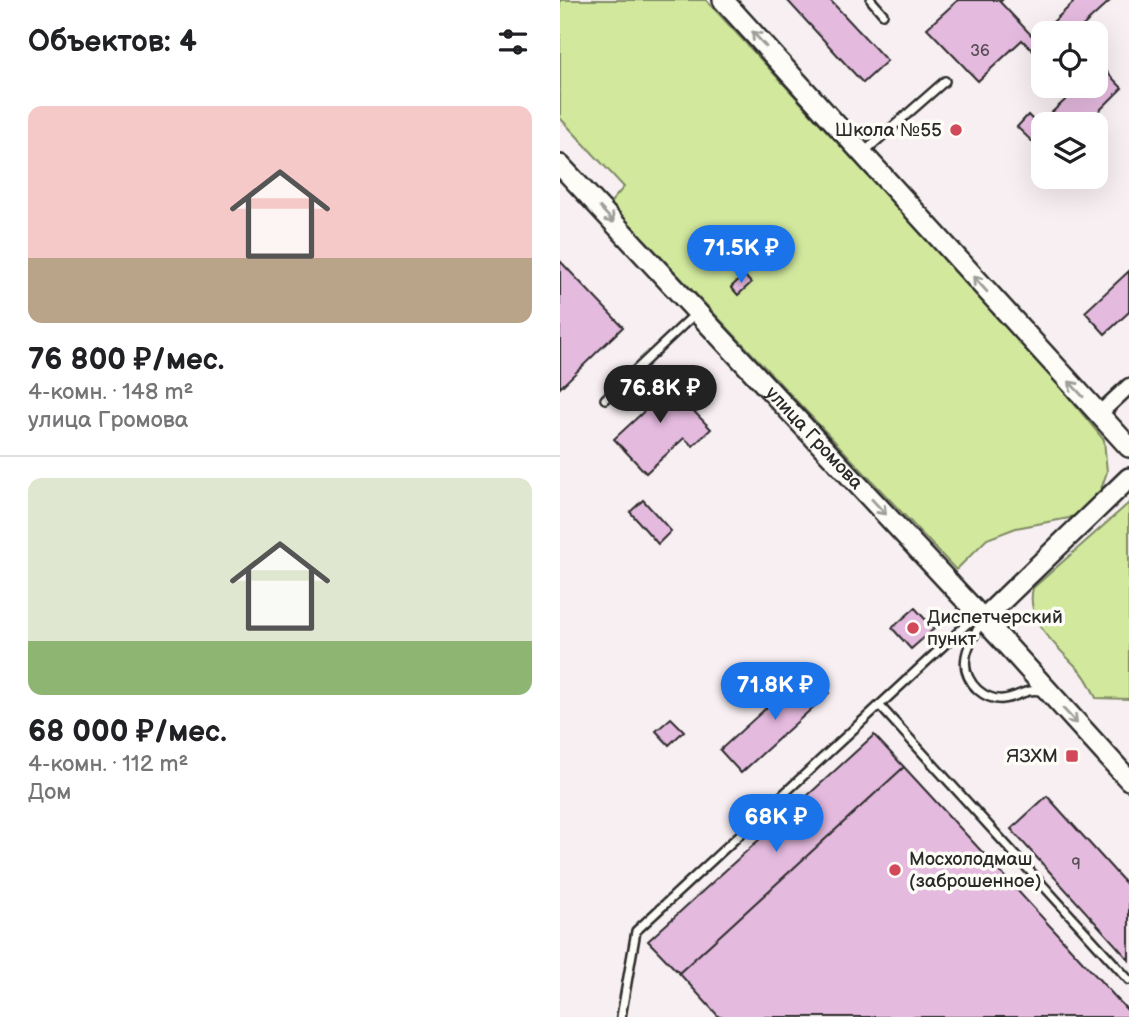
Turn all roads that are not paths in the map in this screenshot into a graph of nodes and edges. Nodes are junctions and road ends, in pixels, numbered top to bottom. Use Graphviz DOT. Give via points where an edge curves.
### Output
graph roads {
  1 [pos="723,0"];
  2 [pos="871,0"];
  3 [pos="883,14"];
  4 [pos="945,81"];
  5 [pos="862,153"];
  6 [pos="560,165"];
  7 [pos="697,313"];
  8 [pos="1129,386"];
  9 [pos="605,399"];
  10 [pos="1099,414"];
  11 [pos="1129,447"];
  12 [pos="1129,478"];
  13 [pos="983,619"];
  14 [pos="1048,692"];
  15 [pos="880,705"];
  16 [pos="1129,780"];
  17 [pos="1129,980"];
  18 [pos="621,1017"];
  5 -- 1 [label="street, one-way"];
  2 -- 3 [label="lane"];
  4 -- 5 [label="lane"];
  10 -- 5 [label="street, one-way"];
  6 -- 7 [label="street, улица Громова, one-way"];
  7 -- 9 [label="lane"];
  7 -- 13 [label="street, улица Громова, one-way"];
  8 -- 10 [label="street"];
  10 -- 11 [label="street"];
  12 -- 13 [label="street"];
  13 -- 14 [label="street, улица Громова"];
  13 -- 14 [label="lane" via="964,659 968,679 992,698"];
  13 -- 15 [label="lane" via="968,623"];
  14 -- 16 [label="street, улица Громова, one-way"];
  15 -- 17 [label="lane"];
  15 -- 18 [label="lane" via="636,931"];
}
